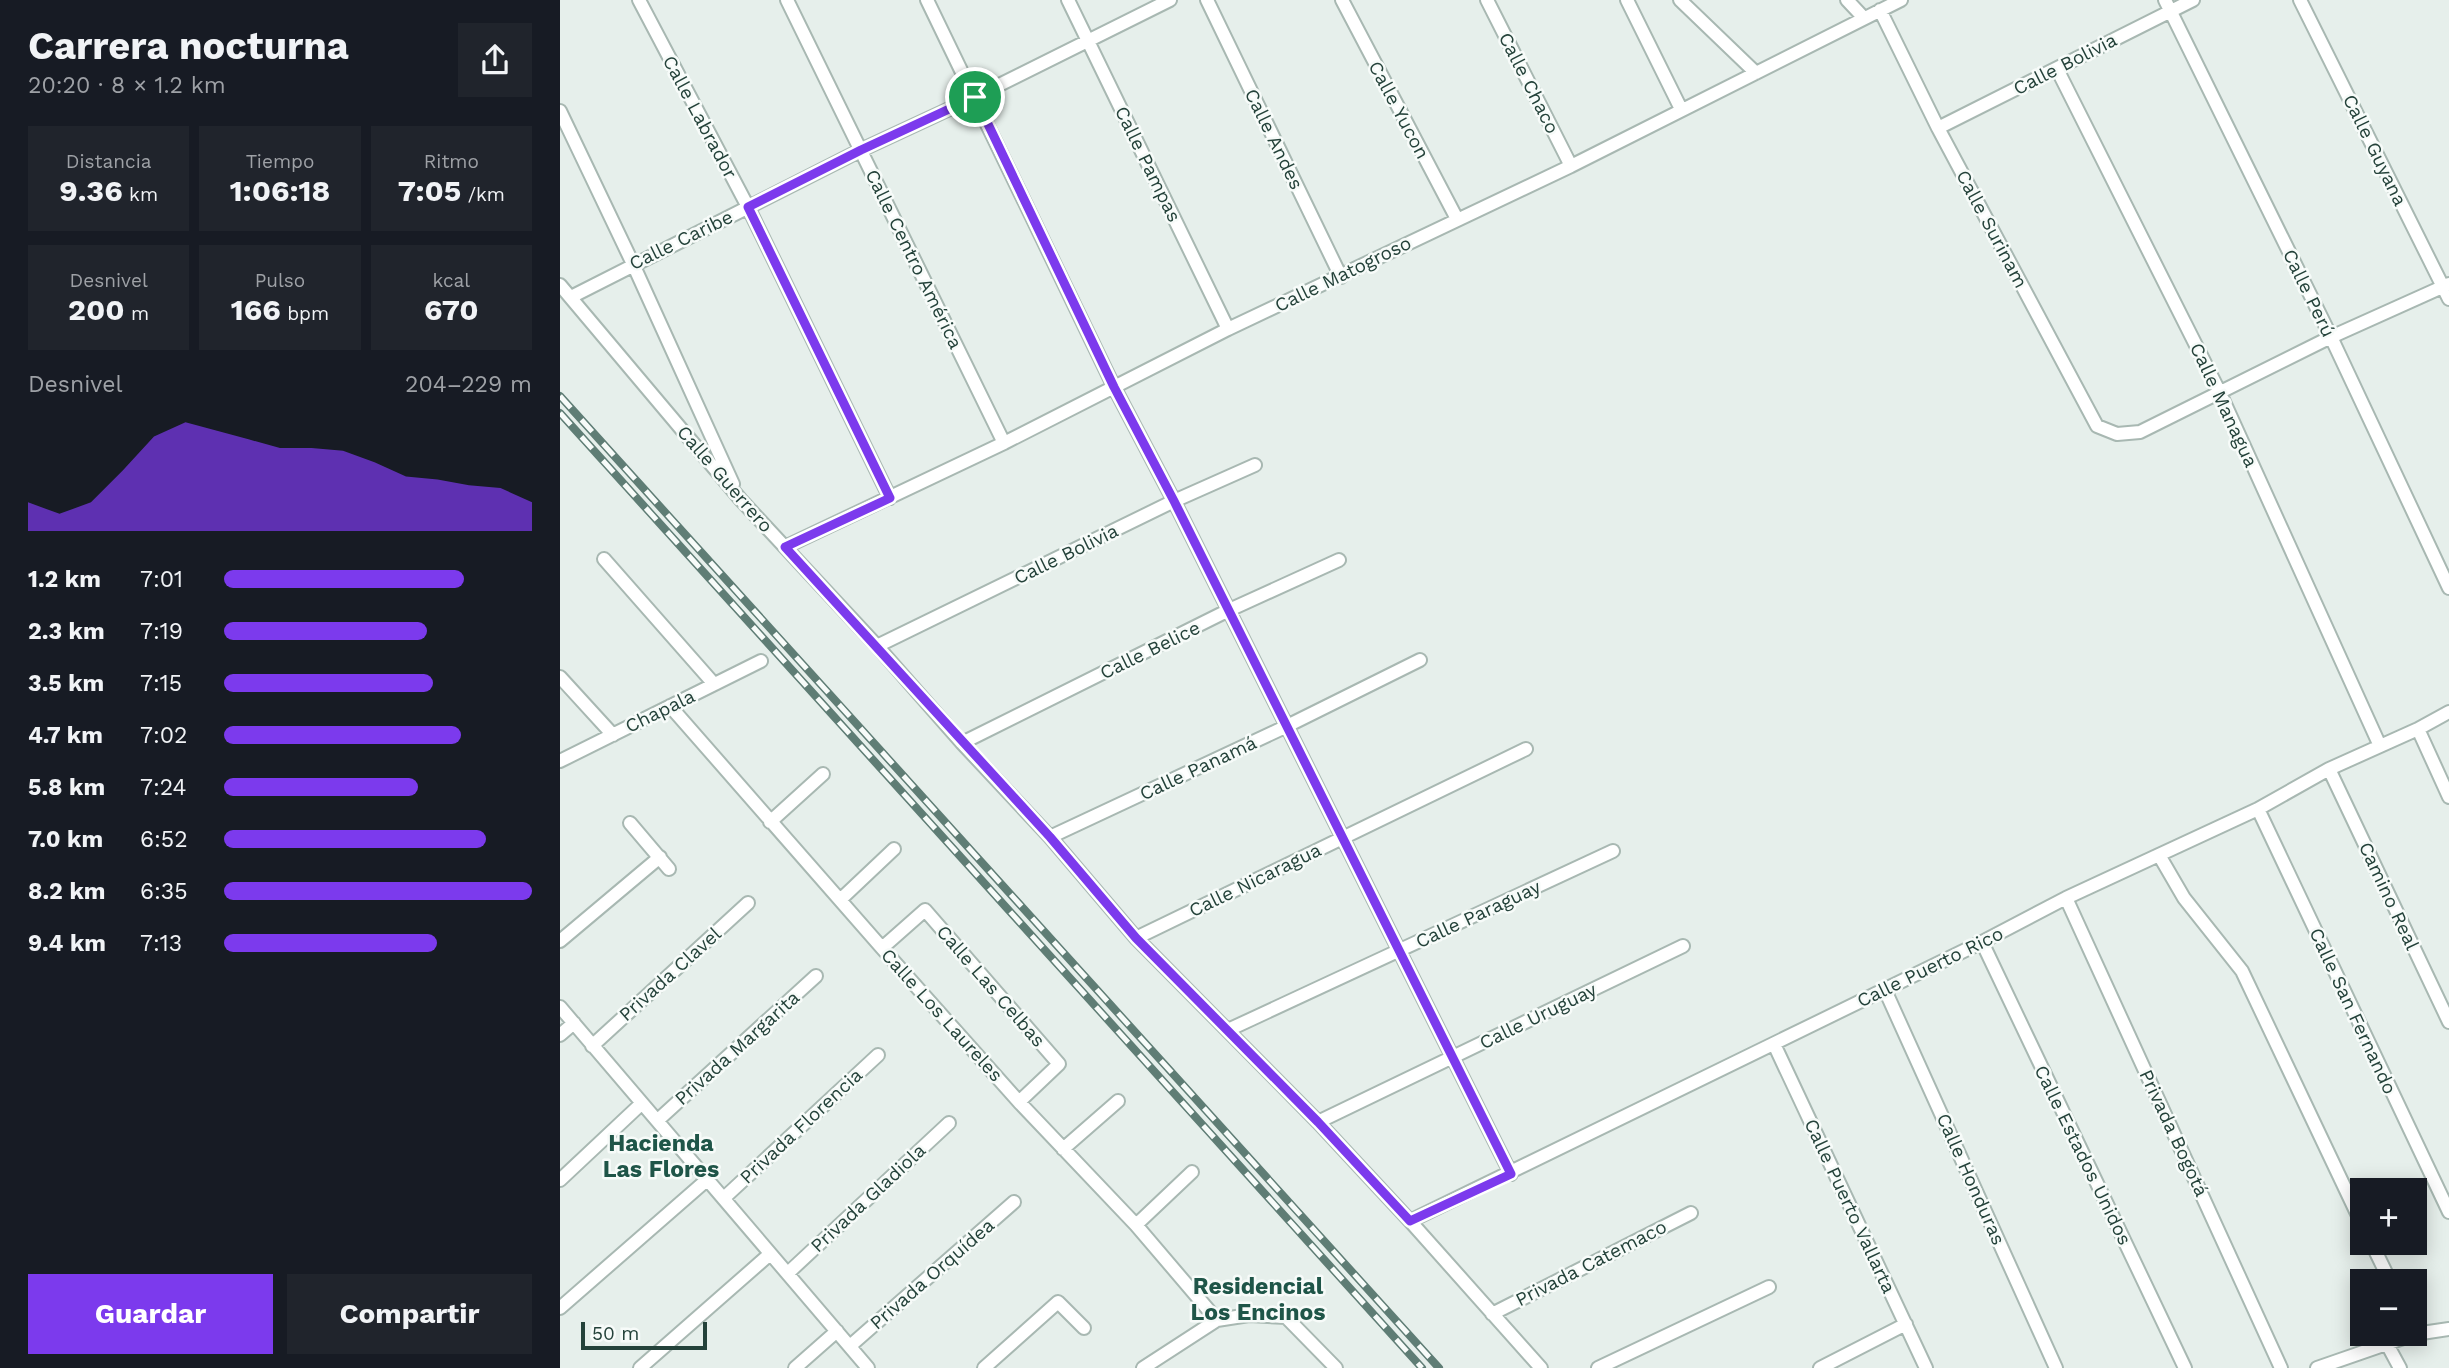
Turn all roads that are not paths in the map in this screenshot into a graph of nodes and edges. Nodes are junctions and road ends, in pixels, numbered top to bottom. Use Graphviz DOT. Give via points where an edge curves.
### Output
graph roads {
  1 [pos="639,0"];
  2 [pos="787,0"];
  3 [pos="927,0"];
  4 [pos="1068,0"];
  5 [pos="1170,0"];
  6 [pos="1207,0"];
  7 [pos="1342,0"];
  8 [pos="1487,0"];
  9 [pos="1627,0"];
  10 [pos="1680,0"];
  11 [pos="1847,0"];
  12 [pos="1901,0"];
  13 [pos="2193,0"];
  14 [pos="2300,0"];
  15 [pos="2168,5"];
  16 [pos="1880,10"];
  17 [pos="1863,18"];
  18 [pos="1088,40"];
  19 [pos="2057,69"];
  20 [pos="1756,73"];
  21 [pos="975,97"];
  22 [pos="1681,110"];
  23 [pos="560,111"];
  24 [pos="1938,128"];
  25 [pos="861,150"];
  26 [pos="1571,166"];
  27 [pos="748,207"];
  28 [pos="1457,219"];
  29 [pos="633,264"];
  30 [pos="1340,277"];
  31 [pos="560,285"];
  32 [pos="2446,285"];
  33 [pos="571,297"];
  34 [pos="2449,299"];
  35 [pos="1228,329"];
  36 [pos="2331,337"];
  37 [pos="1114,387"];
  38 [pos="2220,393"];
  39 [pos="1003,443"];
  40 [pos="1255,465"];
  41 [pos="890,498"];
  42 [pos="741,500"];
  43 [pos="1174,501"];
  44 [pos="785,547"];
  45 [pos="604,559"];
  46 [pos="1339,560"];
  47 [pos="2449,588"];
  48 [pos="1227,611"];
  49 [pos="877,646"];
  50 [pos="1420,660"];
  51 [pos="761,662"];
  52 [pos="560,677"];
  53 [pos="714,684"];
  54 [pos="670,706"];
  55 [pos="2449,712"];
  56 [pos="1285,727"];
  57 [pos="2417,729"];
  58 [pos="612,734"];
  59 [pos="962,743"];
  60 [pos="2380,746"];
  61 [pos="1525,749"];
  62 [pos="560,761"];
  63 [pos="2329,769"];
  64 [pos="822,774"];
  65 [pos="2449,797"];
  66 [pos="2258,809"];
  67 [pos="770,822"];
  68 [pos="630,823"];
  69 [pos="1050,837"];
  70 [pos="1342,838"];
  71 [pos="894,849"];
  72 [pos="1614,851"];
  73 [pos="2160,855"];
  74 [pos="660,857"];
  75 [pos="670,869"];
  76 [pos="2066,898"];
  77 [pos="840,900"];
  78 [pos="748,903"];
  79 [pos="1136,938"];
  80 [pos="560,941"];
  81 [pos="1982,942"];
  82 [pos="1683,946"];
  83 [pos="882,948"];
  84 [pos="1398,951"];
  85 [pos="816,976"];
  86 [pos="1885,990"];
  87 [pos="560,1007"];
  88 [pos="2449,1022"];
  89 [pos="573,1023"];
  90 [pos="1228,1030"];
  91 [pos="560,1035"];
  92 [pos="1774,1044"];
  93 [pos="592,1046"];
  94 [pos="878,1055"];
  95 [pos="1452,1058"];
  96 [pos="1118,1101"];
  97 [pos="1020,1102"];
  98 [pos="641,1104"];
  99 [pos="658,1120"];
  100 [pos="1318,1122"];
  101 [pos="949,1123"];
  102 [pos="1063,1149"];
  103 [pos="1192,1172"];
  104 [pos="1511,1174"];
  105 [pos="709,1178"];
  106 [pos="560,1180"];
  107 [pos="725,1197"];
  108 [pos="2350,1199"];
  109 [pos="1014,1202"];
  110 [pos="2449,1212"];
  111 [pos="1690,1213"];
  112 [pos="1410,1221"];
  113 [pos="1136,1226"];
  114 [pos="771,1254"];
  115 [pos="788,1273"];
  116 [pos="1769,1287"];
  117 [pos="560,1308"];
  118 [pos="1492,1314"];
  119 [pos="1217,1320"];
  120 [pos="1906,1324"];
  121 [pos="1084,1328"];
  122 [pos="2449,1329"];
  123 [pos="837,1331"];
  124 [pos="2427,1332"];
  125 [pos="850,1346"];
  126 [pos="2381,1346"];
  127 [pos="2388,1346"];
  128 [pos="640,1368"];
  129 [pos="795,1368"];
  130 [pos="868,1368"];
  131 [pos="984,1368"];
  132 [pos="1143,1368"];
  133 [pos="1336,1368"];
  134 [pos="1541,1368"];
  135 [pos="1598,1368"];
  136 [pos="1820,1368"];
  137 [pos="1926,1368"];
  138 [pos="2056,1368"];
  139 [pos="2185,1368"];
  140 [pos="2281,1368"];
  141 [pos="2316,1368"];
  142 [pos="2400,1368"];
  1 -- 27 [label="street, Calle Labrador"];
  2 -- 25 [label="street, Calle Centro América"];
  3 -- 21 [label="street"];
  4 -- 18 [label="street, Calle Pampas"];
  5 -- 18 [label="street, Calle Caribe"];
  6 -- 30 [label="street, Calle Andes"];
  7 -- 28 [label="street, Calle Yucon"];
  8 -- 26 [label="street, Calle Chaco"];
  9 -- 22 [label="street"];
  10 -- 20 [label="street"];
  11 -- 17 [label="street"];
  12 -- 16 [label="street, Calle Matogroso"];
  13 -- 15 [label="street, Calle Bolivia"];
  14 -- 32 [label="street, Calle Guyana"];
  15 -- 19 [label="street, Calle Bolivia"];
  15 -- 36 [label="street, Calle Perú"];
  16 -- 17 [label="street, Calle Matogroso"];
  16 -- 24 [label="street, Calle Surinam"];
  17 -- 20 [label="street, Calle Matogroso"];
  18 -- 21 [label="street, Calle Caribe"];
  18 -- 35 [label="street, Calle Pampas"];
  19 -- 24 [label="street, Calle Bolivia"];
  19 -- 38 [label="street, Calle Managua"];
  20 -- 22 [label="street, Calle Matogroso"];
  21 -- 25 [label="street, Calle Caribe"];
  21 -- 37 [label="street"];
  22 -- 26 [label="street, Calle Matogroso"];
  23 -- 29 [label="street"];
  24 -- 38 [label="street, Calle Surinam" via="2096,426 2117,434 2140,432"];
  25 -- 27 [label="street, Calle Caribe"];
  25 -- 39 [label="street, Calle Centro América"];
  26 -- 28 [label="street, Calle Matogroso"];
  27 -- 29 [label="street, Calle Caribe"];
  27 -- 41 [label="street, Calle Labrador"];
  28 -- 30 [label="street, Calle Matogroso"];
  29 -- 33 [label="street, Calle Caribe"];
  29 -- 42 [label="street"];
  30 -- 35 [label="street, Calle Matogroso"];
  31 -- 33 [label="street, Calle Guerrero"];
  32 -- 34 [label="street, Calle Guyana"];
  32 -- 36 [label="street"];
  33 -- 42 [label="street, Calle Guerrero"];
  35 -- 37 [label="street, Calle Matogroso"];
  36 -- 38 [label="street"];
  36 -- 47 [label="street, Calle Perú"];
  37 -- 39 [label="street, Calle Matogroso"];
  37 -- 43 [label="street"];
  38 -- 60 [label="street, Calle Managua"];
  39 -- 41 [label="street, Calle Matogroso"];
  40 -- 43 [label="street, Calle Bolivia"];
  41 -- 44 [label="street, Calle Matogroso"];
  42 -- 44 [label="street, Calle Guerrero"];
  43 -- 48 [label="street"];
  43 -- 49 [label="street, Calle Bolivia"];
  44 -- 49 [label="street, Calle Guerrero"];
  45 -- 53 [label="street"];
  46 -- 48 [label="street, Calle Belice"];
  48 -- 56 [label="street"];
  48 -- 59 [label="street, Calle Belice"];
  49 -- 59 [label="street, Calle Guerrero"];
  50 -- 56 [label="street, Calle Panamá"];
  51 -- 53 [label="street, Chapala"];
  52 -- 58 [label="street"];
  53 -- 54 [label="street, Chapala"];
  54 -- 58 [label="street, Chapala"];
  54 -- 67 [label="street, Calle Los Laureles"];
  55 -- 57 [label="street, Calle Puerto Rico"];
  56 -- 69 [label="street, Calle Panamá"];
  56 -- 70 [label="street"];
  57 -- 60 [label="street, Calle Puerto Rico"];
  57 -- 65 [label="street"];
  58 -- 62 [label="street, Chapala"];
  59 -- 69 [label="street, Calle Guerrero"];
  60 -- 63 [label="street, Calle Puerto Rico"];
  61 -- 70 [label="street, Calle Nicaragua"];
  63 -- 66 [label="street, Calle Puerto Rico"];
  63 -- 88 [label="street, Camino Real"];
  64 -- 67 [label="street"];
  66 -- 73 [label="street, Calle Puerto Rico"];
  66 -- 110 [label="street, Calle San Fernando"];
  67 -- 77 [label="street, Calle Los Laureles"];
  68 -- 74 [label="street"];
  69 -- 79 [label="street, Calle Guerrero"];
  70 -- 79 [label="street, Calle Nicaragua"];
  70 -- 84 [label="street"];
  71 -- 77 [label="street"];
  72 -- 84 [label="street, Calle Paraguay"];
  73 -- 76 [label="street, Calle Puerto Rico"];
  73 -- 108 [label="street" via="2184,898 2242,971"];
  74 -- 75 [label="street"];
  74 -- 80 [label="street"];
  76 -- 81 [label="street, Calle Puerto Rico"];
  76 -- 140 [label="street, Privada Bogotá"];
  77 -- 83 [label="street, Calle Los Laureles"];
  78 -- 93 [label="street, Privada Clavel"];
  79 -- 90 [label="street, Calle Guerrero"];
  81 -- 86 [label="street, Calle Puerto Rico"];
  81 -- 139 [label="street, Calle Estados Unidos"];
  82 -- 95 [label="street, Calle Uruguay"];
  83 -- 97 [label="street, Calle Los Laureles"];
  83 -- 97 [label="street, Calle Las Celbas" via="925,910 1059,1064"];
  84 -- 90 [label="street, Calle Paraguay"];
  84 -- 95 [label="street"];
  85 -- 99 [label="street, Privada Margarita"];
  86 -- 92 [label="street, Calle Puerto Rico"];
  86 -- 138 [label="street, Calle Honduras"];
  87 -- 89 [label="street"];
  89 -- 91 [label="street"];
  89 -- 93 [label="street"];
  90 -- 100 [label="street, Calle Guerrero"];
  92 -- 104 [label="street, Calle Puerto Rico"];
  92 -- 120 [label="street, Calle Puerto Vallarta"];
  93 -- 98 [label="street"];
  94 -- 107 [label="street, Privada Florencia"];
  95 -- 100 [label="street, Calle Uruguay"];
  95 -- 104 [label="street"];
  96 -- 102 [label="street"];
  97 -- 102 [label="street, Calle Los Laureles"];
  98 -- 99 [label="street"];
  98 -- 106 [label="street"];
  99 -- 105 [label="street"];
  100 -- 112 [label="street, Calle Guerrero"];
  101 -- 115 [label="street, Privada Gladiola"];
  102 -- 113 [label="street, Calle Los Laureles"];
  103 -- 113 [label="street"];
  104 -- 112 [label="street, Calle Puerto Rico"];
  105 -- 107 [label="street"];
  105 -- 117 [label="street"];
  107 -- 114 [label="street"];
  109 -- 125 [label="street, Privada Orquídea"];
  111 -- 118 [label="street, Privada Catemaco"];
  112 -- 118 [label="street, Calle Guerrero"];
  113 -- 119 [label="street, Calle Los Laureles"];
  114 -- 115 [label="street"];
  114 -- 128 [label="street"];
  115 -- 123 [label="street"];
  116 -- 135 [label="street"];
  118 -- 134 [label="street, Calle Guerrero"];
  119 -- 132 [label="street"];
  119 -- 133 [label="street" via="1250,1315 1286,1317"];
  120 -- 136 [label="street"];
  120 -- 137 [label="street, Calle Puerto Vallarta"];
  121 -- 131 [label="street" via="1058,1302"];
  122 -- 124 [label="street"];
  123 -- 125 [label="street"];
  123 -- 129 [label="street"];
  125 -- 130 [label="street"];
  126 -- 141 [label="street"];
  127 -- 142 [label="street"];
}
